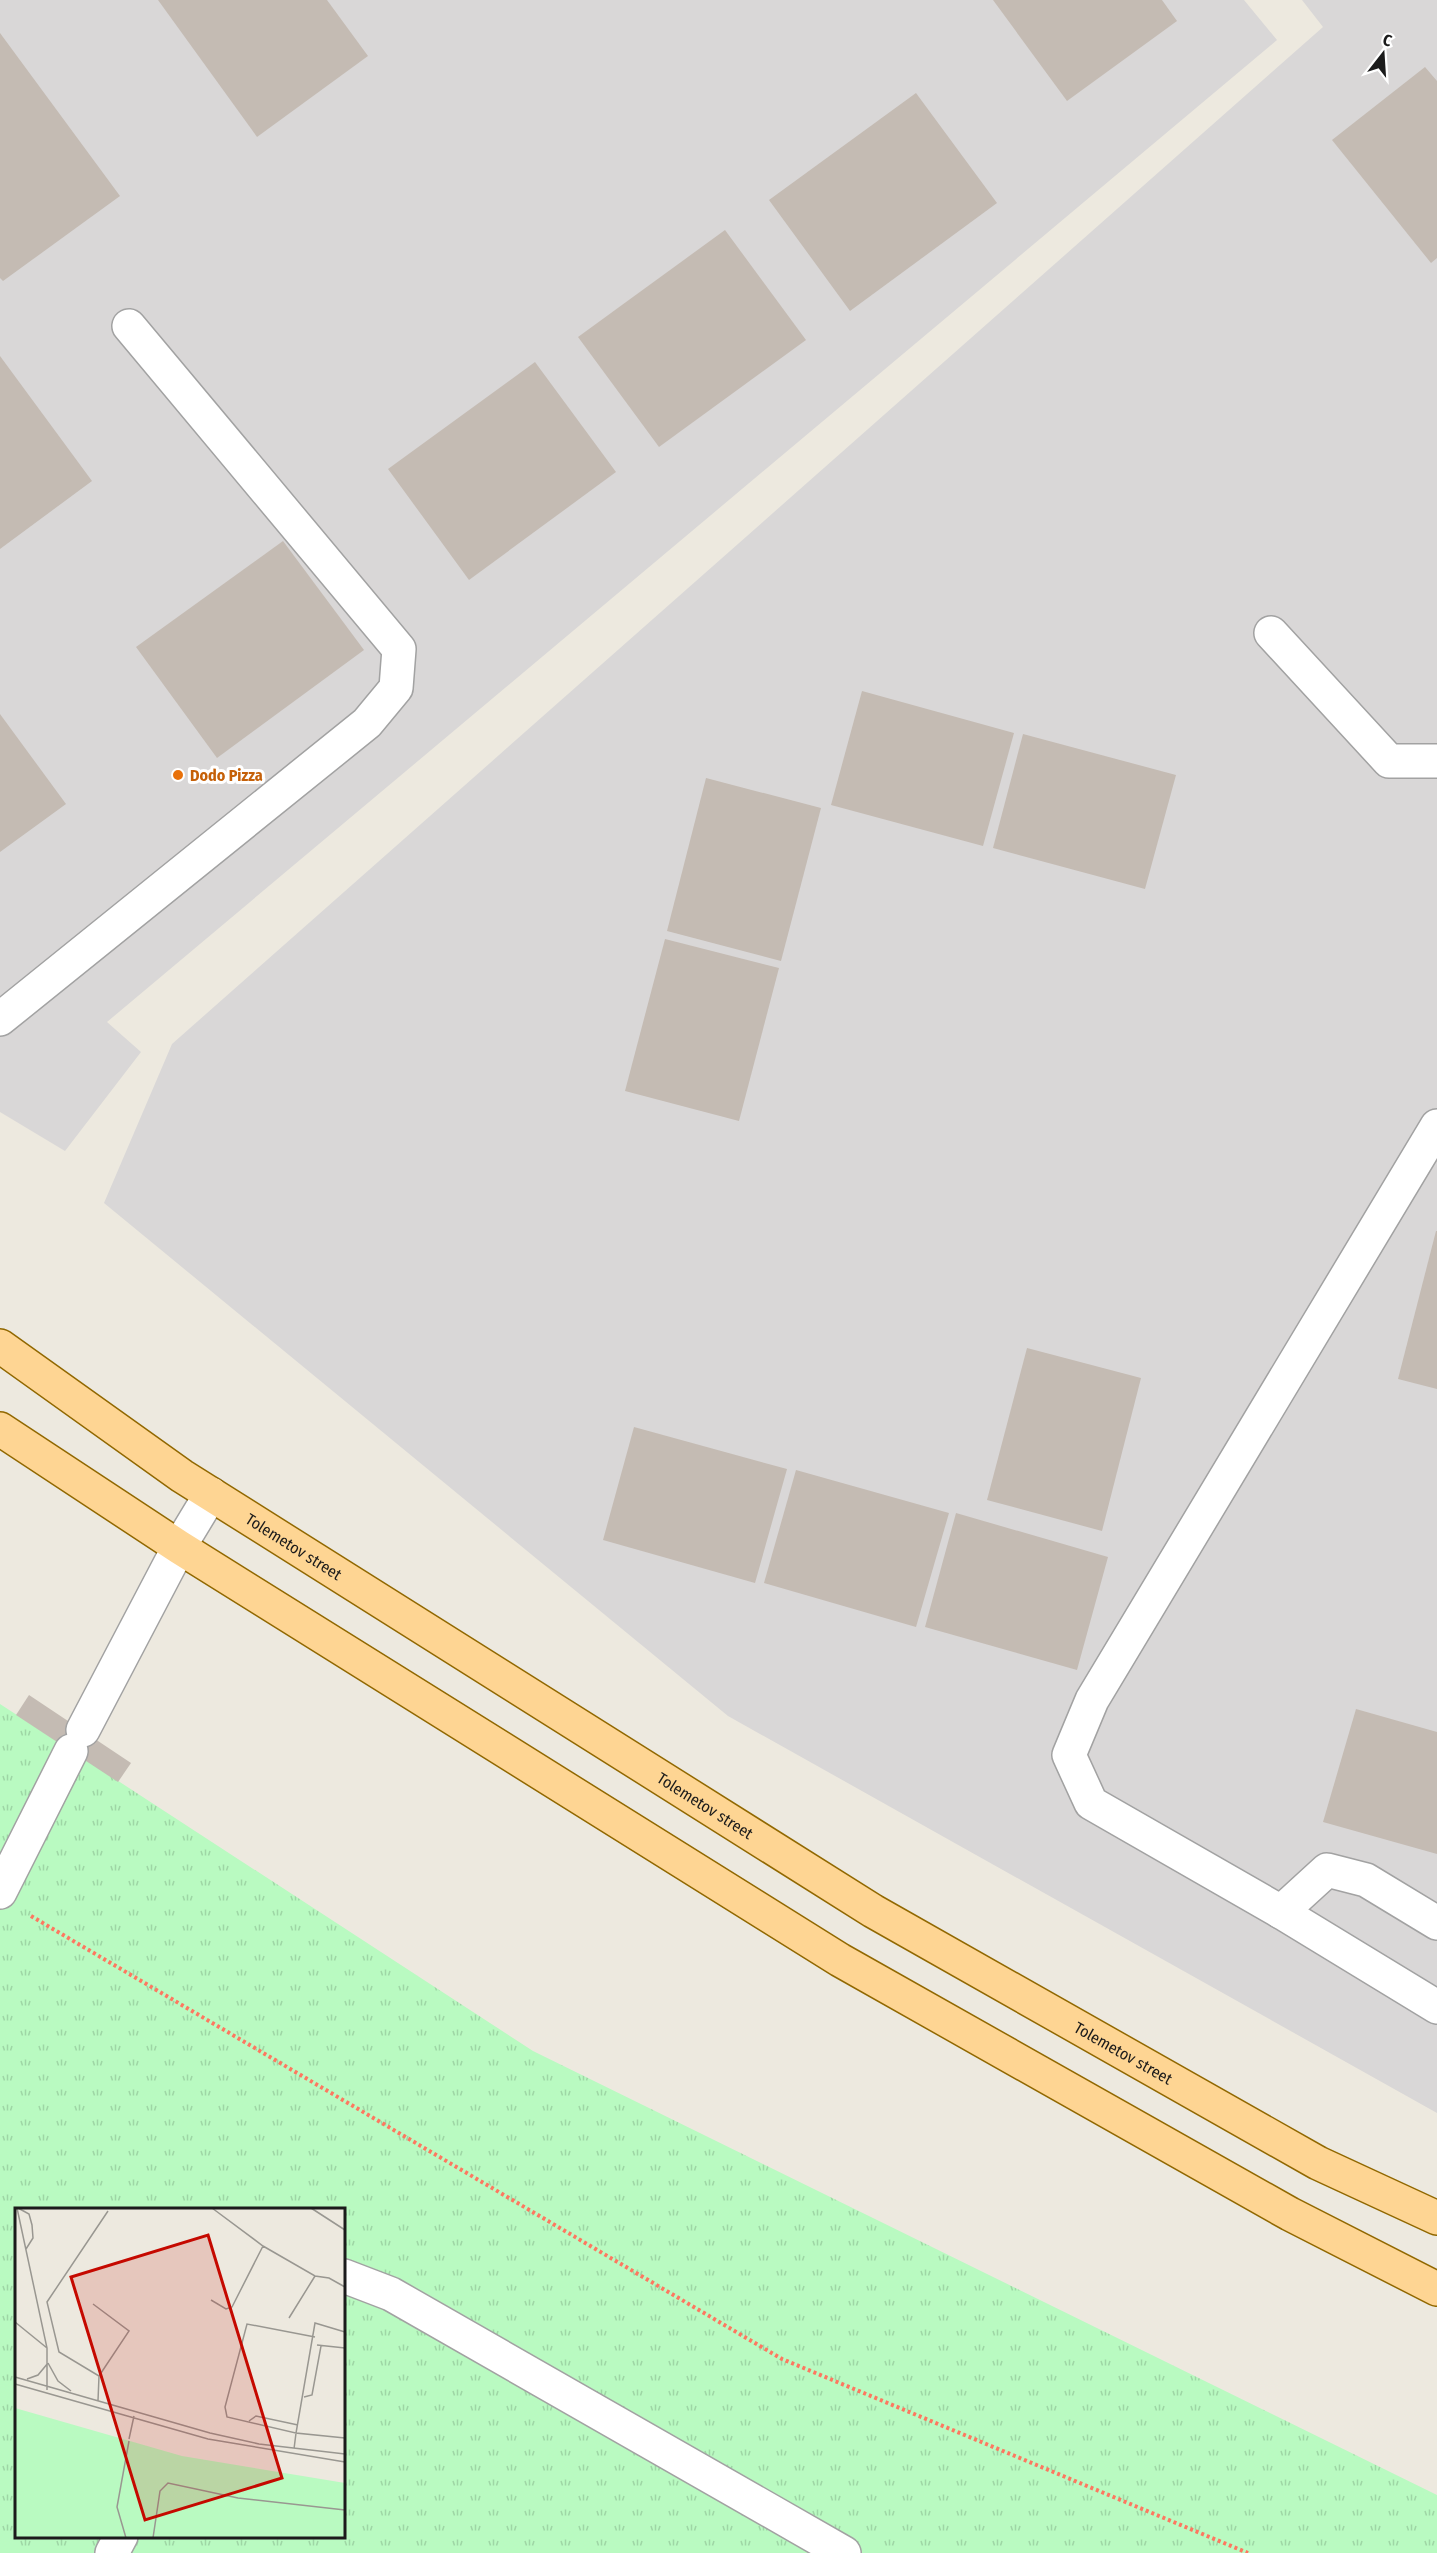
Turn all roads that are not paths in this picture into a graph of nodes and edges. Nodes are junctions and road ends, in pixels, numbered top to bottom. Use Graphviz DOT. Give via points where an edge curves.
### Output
graph roads {
  1 [pos="129,326"];
  2 [pos="1271,633"];
  3 [pos="1437,761"];
  4 [pos="0,1019"];
  5 [pos="1437,1126"];
  6 [pos="0,1346"];
  7 [pos="0,1429"];
  8 [pos="211,1494"];
  9 [pos="179,1547"];
  10 [pos="10,1901"];
  11 [pos="1281,1912"];
  12 [pos="1437,1923"];
  13 [pos="1437,2007"];
  14 [pos="1437,2218"];
  15 [pos="345,2276"];
  16 [pos="1437,2289"];
  17 [pos="120,2538"];
  18 [pos="112,2553"];
  19 [pos="844,2553"];
  1 -- 4 [label="street" via="399,649 396,688 367,723"];
  2 -- 3 [label="street" via="1389,761"];
  5 -- 11 [label="street" via="1092,1700 1069,1755 1091,1803"];
  6 -- 8 [label="main road, Tolemetov street"];
  7 -- 9 [label="main road"];
  8 -- 9 [label="street"];
  8 -- 14 [label="main road, Tolemetov street" via="873,1911 1318,2163"];
  9 -- 10 [label="street" via="77,1741"];
  9 -- 16 [label="main road" via="840,1960 1290,2214"];
  11 -- 12 [label="street" via="1327,1870 1366,1880"];
  11 -- 13 [label="street"];
  15 -- 19 [label="street" via="391,2294"];
  17 -- 18 [label="street"];
}
